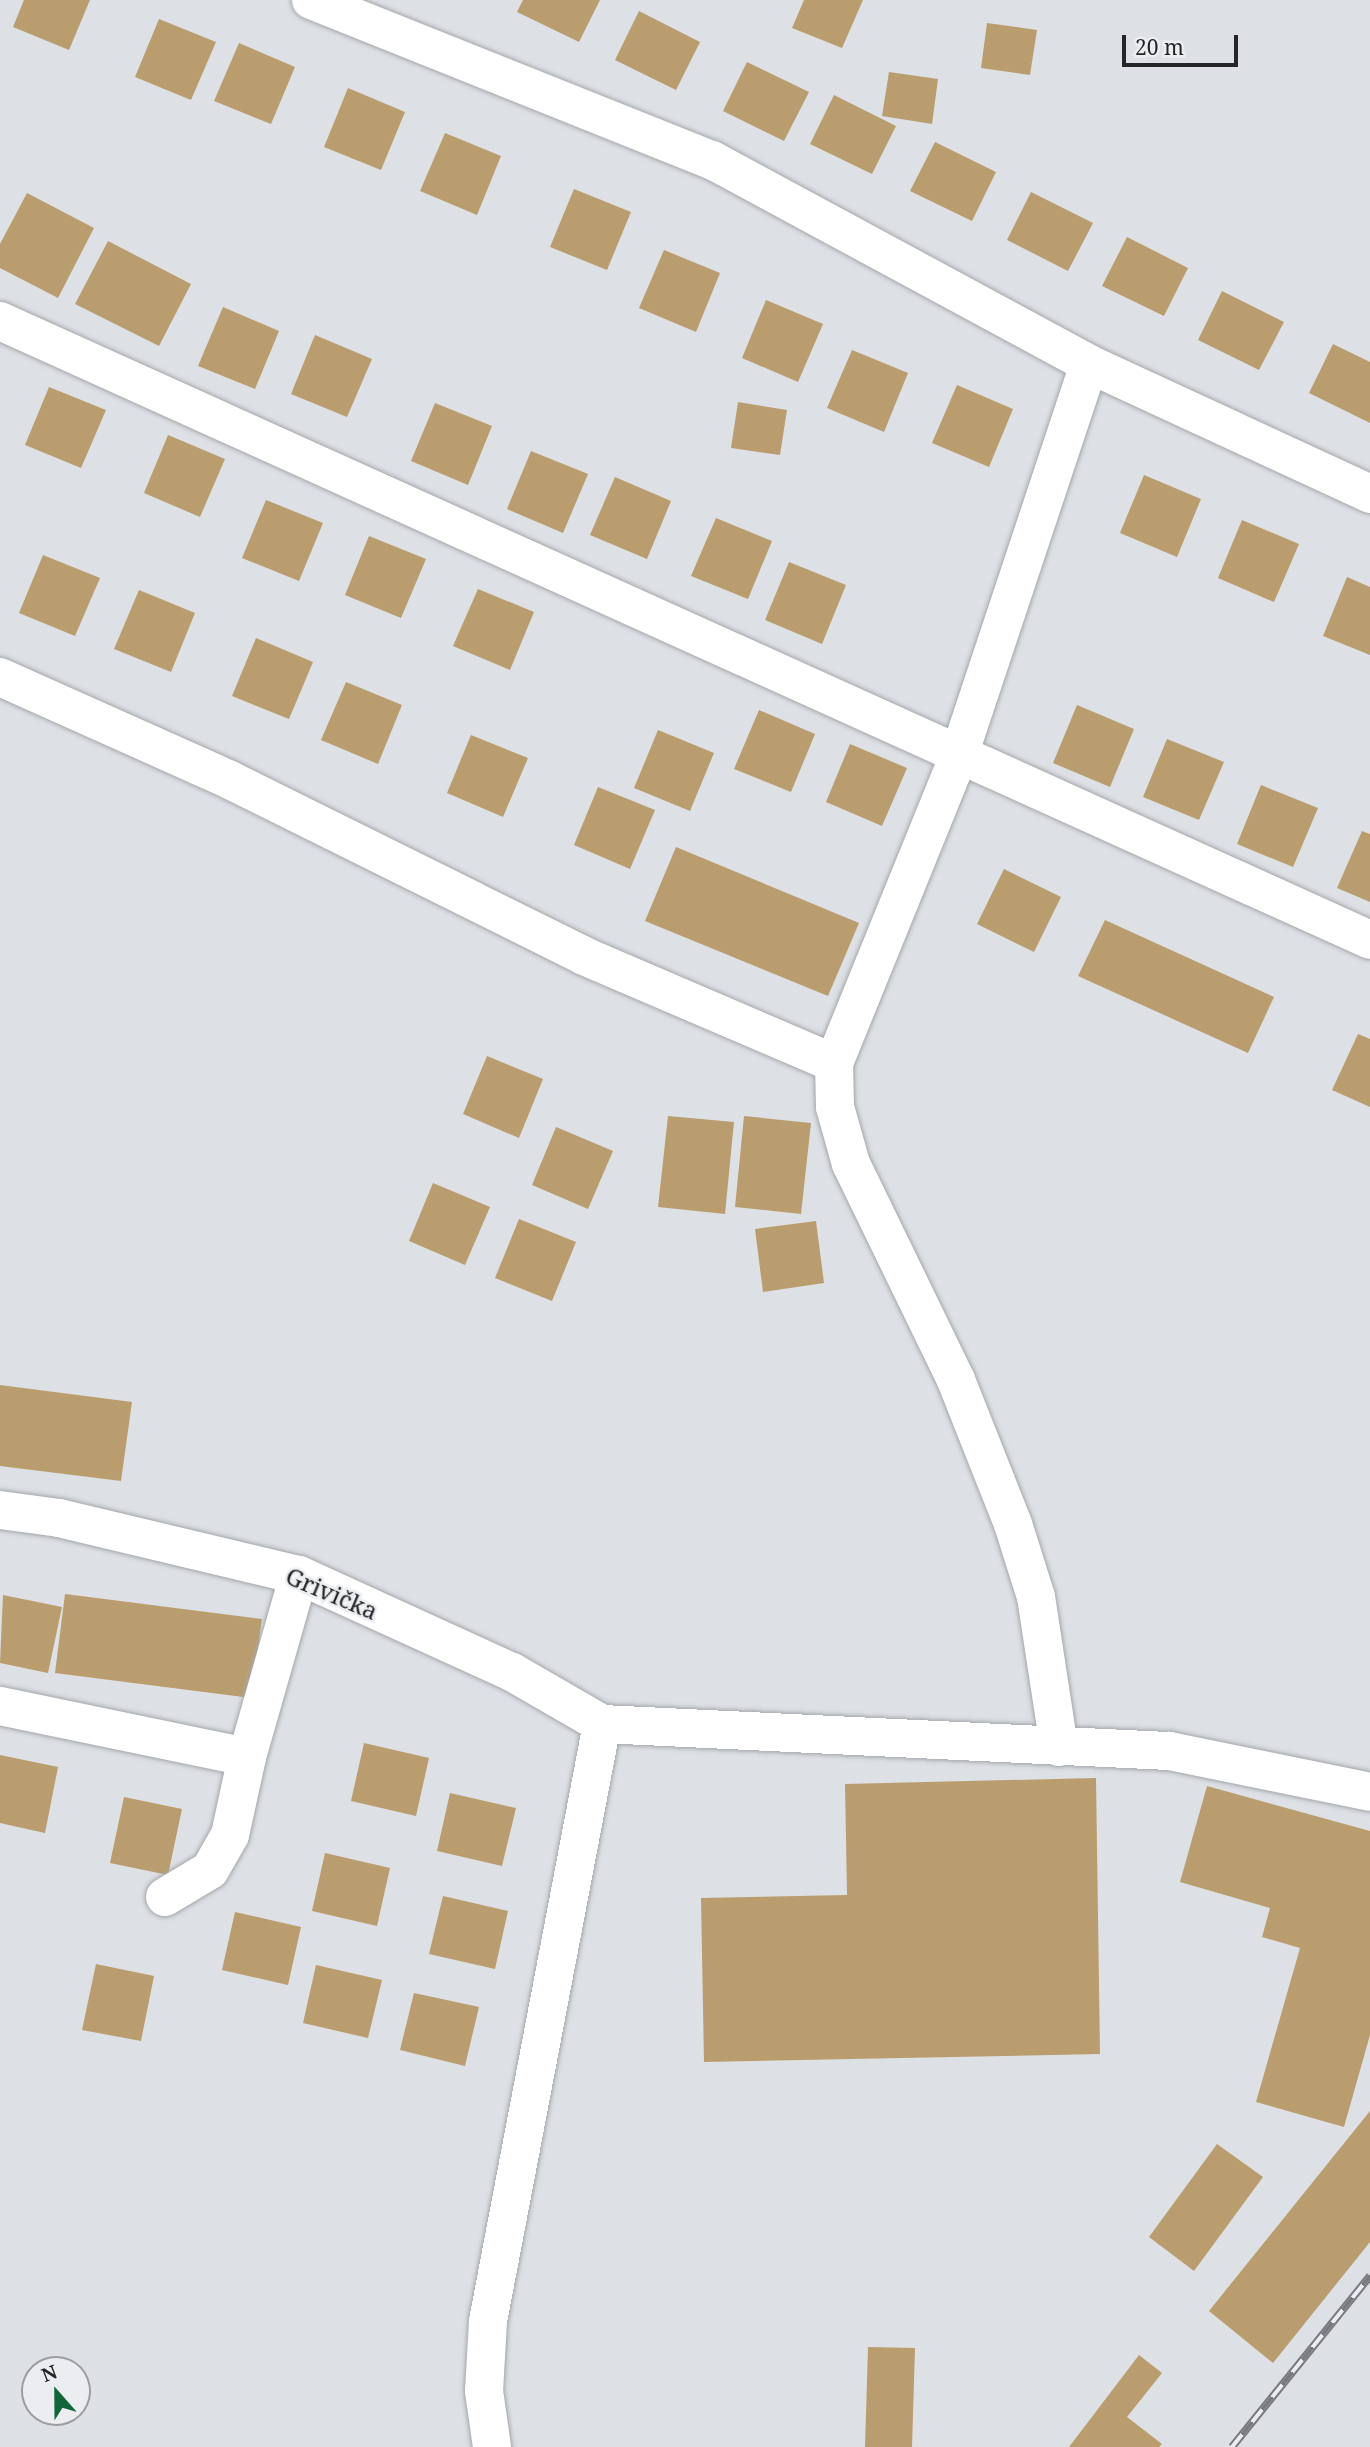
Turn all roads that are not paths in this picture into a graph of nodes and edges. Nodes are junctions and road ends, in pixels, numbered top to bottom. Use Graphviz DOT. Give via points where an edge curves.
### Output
graph roads {
  1 [pos="311,0"];
  2 [pos="0,321"];
  3 [pos="1089,364"];
  4 [pos="1370,494"];
  5 [pos="0,677"];
  6 [pos="958,758"];
  7 [pos="1370,940"];
  8 [pos="834,1063"];
  9 [pos="0,1510"];
  10 [pos="299,1575"];
  11 [pos="0,1706"];
  12 [pos="602,1724"];
  13 [pos="1059,1747"];
  14 [pos="247,1757"];
  15 [pos="1370,1792"];
  16 [pos="165,1897"];
  17 [pos="492,2447"];
  1 -- 3 [label="street" via="712,160"];
  2 -- 6 [label="street"];
  3 -- 4 [label="street"];
  3 -- 6 [label="street"];
  5 -- 8 [label="street" via="230,780 584,956"];
  6 -- 7 [label="street"];
  6 -- 8 [label="street"];
  8 -- 13 [label="street" via="835,1107 851,1164 956,1380 1013,1524 1036,1597"];
  9 -- 10 [label="street, Grivička" via="59,1518"];
  10 -- 12 [label="street, Grivička" via="512,1672"];
  10 -- 14 [label="street"];
  11 -- 14 [label="street"];
  12 -- 13 [label="street"];
  12 -- 17 [label="street" via="488,2321 484,2391"];
  13 -- 15 [label="street" via="1169,1751"];
  14 -- 16 [label="street" via="230,1835 210,1870"];
}
